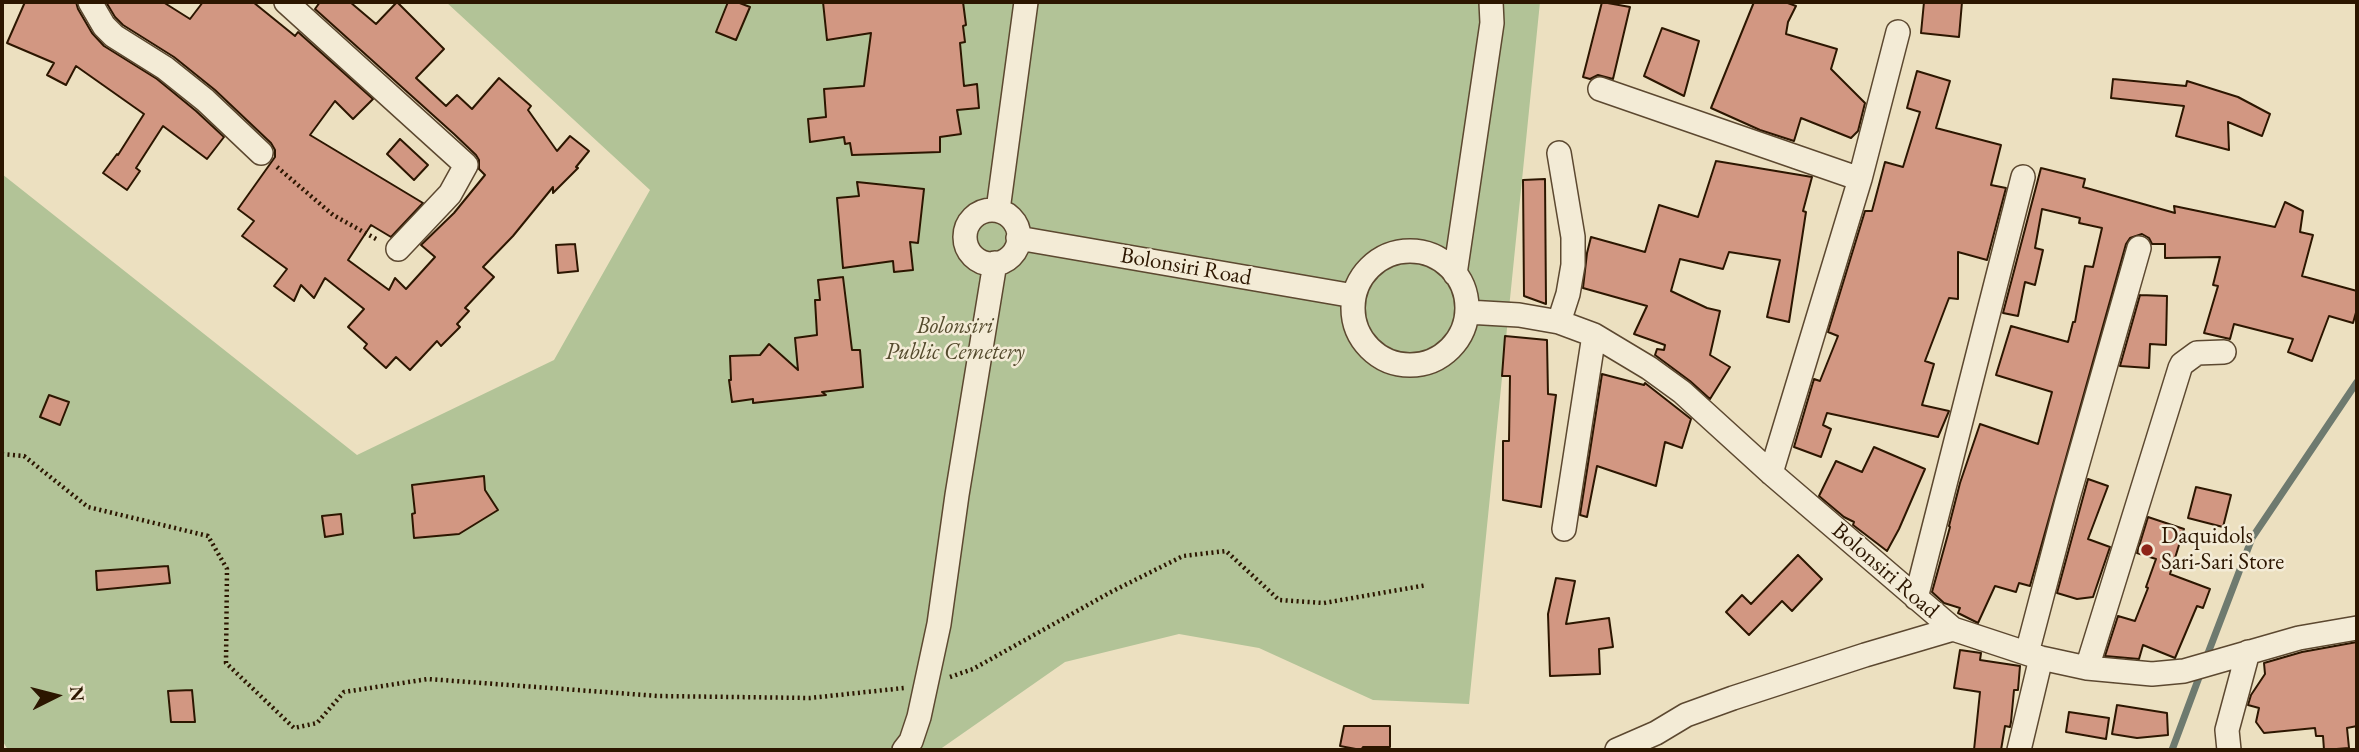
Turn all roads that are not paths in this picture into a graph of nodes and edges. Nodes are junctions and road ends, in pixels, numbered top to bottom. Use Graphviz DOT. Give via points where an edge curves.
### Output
graph roads {
  1 [pos="90,2"];
  2 [pos="286,2"];
  3 [pos="1026,2"];
  4 [pos="1491,2"];
  5 [pos="1898,32"];
  6 [pos="1600,89"];
  7 [pos="261,153"];
  8 [pos="1559,153"];
  9 [pos="2024,177"];
  10 [pos="1860,179"];
  11 [pos="998,210"];
  12 [pos="1018,238"];
  13 [pos="2139,248"];
  14 [pos="398,249"];
  15 [pos="995,263"];
  16 [pos="1455,274"];
  17 [pos="1354,296"];
  18 [pos="1466,312"];
  19 [pos="1559,323"];
  20 [pos="1594,335"];
  21 [pos="2224,352"];
  22 [pos="1771,473"];
  23 [pos="1564,529"];
  24 [pos="1916,598"];
  25 [pos="2357,628"];
  26 [pos="1952,629"];
  27 [pos="2240,654"];
  28 [pos="2034,656"];
  29 [pos="2087,668"];
  30 [pos="904,750"];
  31 [pos="1617,750"];
  32 [pos="2019,750"];
  33 [pos="2229,750"];
  1 -- 7 [label="street" via="114,36 205,100"];
  2 -- 14 [label="street" via="466,165 450,194"];
  3 -- 11 [label="street"];
  4 -- 16 [label="street" via="1492,23"];
  5 -- 10 [label="street"];
  6 -- 10 [label="street"];
  8 -- 19 [label="street" via="1573,265"];
  9 -- 24 [label="street"];
  10 -- 22 [label="street"];
  11 -- 12 [label="street" via="1013,220"];
  11 -- 15 [label="street" via="972,218 965,235 977,259"];
  12 -- 15 [label="street" via="1011,255"];
  12 -- 17 [label="street, Bolonsiri Road"];
  13 -- 28 [label="street" via="2067,501"];
  15 -- 30 [label="street" via="939,624 919,717"];
  16 -- 17 [label="street" via="1429,255 1397,253 1369,268"];
  16 -- 18 [label="street" via="1463,288"];
  17 -- 18 [label="street" via="1356,329 1364,343 1383,358 1406,366 1437,359 1450,349 1460,336"];
  18 -- 19 [label="street, Bolonsiri Road"];
  19 -- 20 [label="street, Bolonsiri Road"];
  20 -- 22 [label="street, Bolonsiri Road" via="1682,392"];
  20 -- 23 [label="street"];
  21 -- 29 [label="street" via="2197,353 2182,363"];
  22 -- 24 [label="street, Bolonsiri Road"];
  24 -- 26 [label="street, Bolonsiri Road"];
  25 -- 27 [label="street, Bolonsiri Road"];
  26 -- 28 [label="street, Bolonsiri Road"];
  26 -- 31 [label="street" via="1733,698 1686,715"];
  27 -- 29 [label="street, Bolonsiri Road" via="2184,671 2152,674"];
  27 -- 33 [label="street" via="2227,730"];
  28 -- 29 [label="street, Bolonsiri Road"];
  28 -- 32 [label="street"];
}
